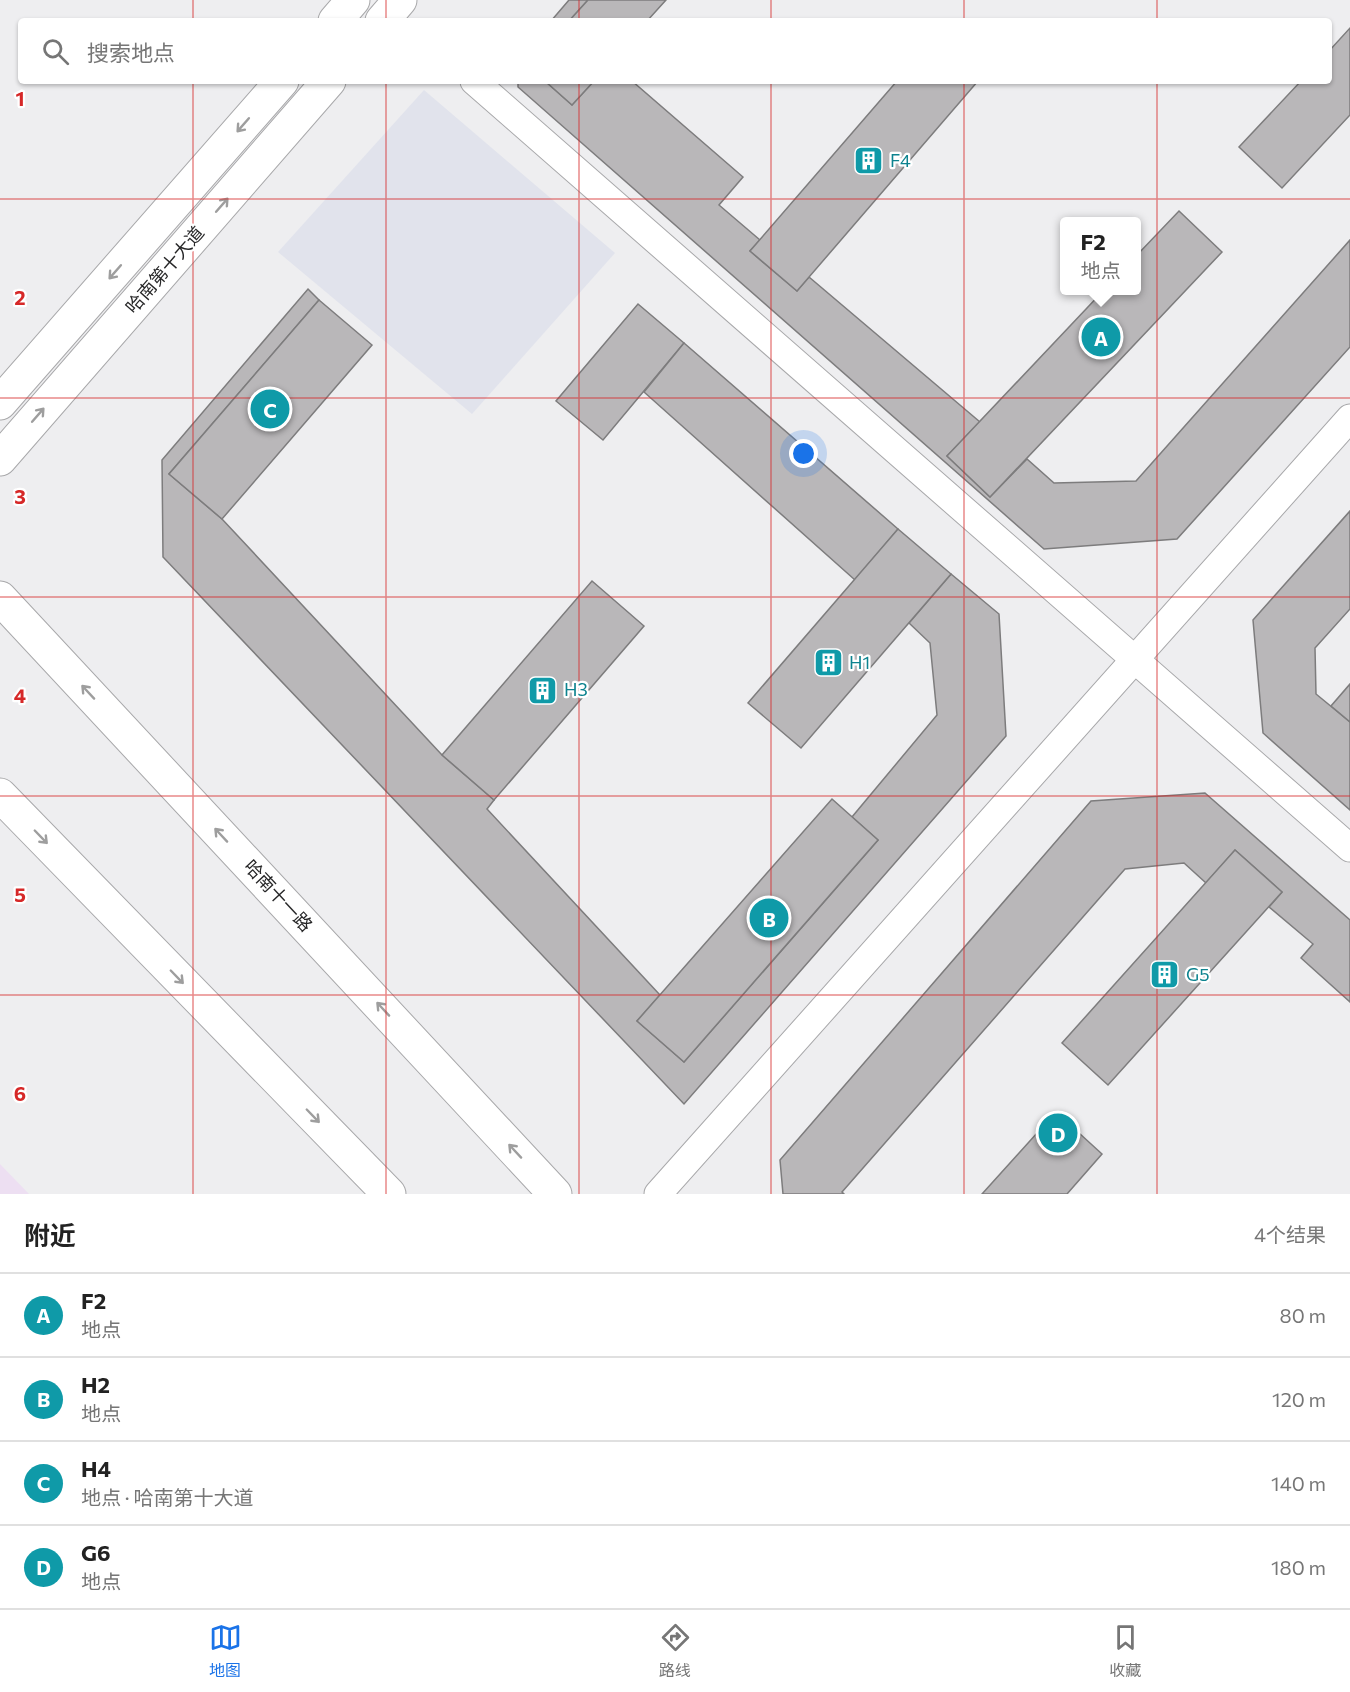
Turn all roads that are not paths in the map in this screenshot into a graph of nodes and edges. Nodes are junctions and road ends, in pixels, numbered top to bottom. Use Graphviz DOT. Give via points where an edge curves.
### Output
graph roads {
  1 [pos="353,0"];
  2 [pos="337,18"];
  3 [pos="279,84"];
  4 [pos="326,84"];
  5 [pos="477,84"];
  6 [pos="0,403"];
  7 [pos="1350,418"];
  8 [pos="0,459"];
  9 [pos="0,598"];
  10 [pos="1136,659"];
  11 [pos="0,795"];
  12 [pos="1350,848"];
  13 [pos="389,1194"];
  14 [pos="555,1194"];
  15 [pos="658,1194"];
  1 -- 2 [label="main road"];
  3 -- 6 [label="main road, 哈南第十大道, one-way"];
  8 -- 4 [label="main road, 哈南第十大道, one-way"];
  5 -- 10 [label="street"];
  7 -- 10 [label="street"];
  14 -- 9 [label="main road, 哈南十一路, one-way"];
  10 -- 12 [label="street"];
  10 -- 15 [label="street"];
  11 -- 13 [label="main road, one-way"];
}
